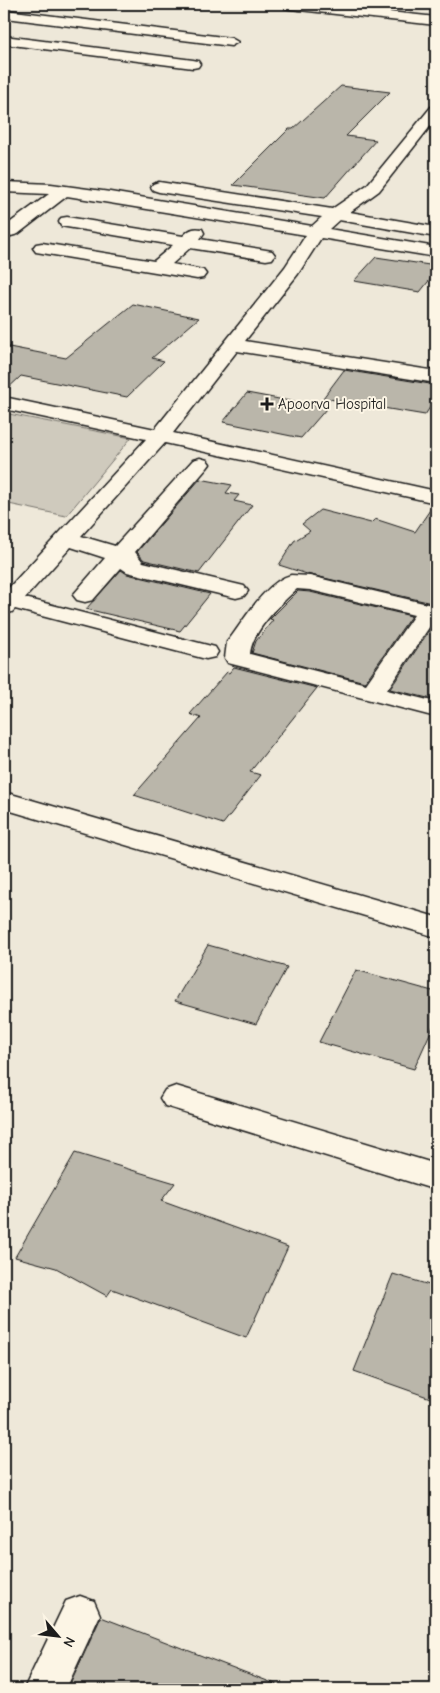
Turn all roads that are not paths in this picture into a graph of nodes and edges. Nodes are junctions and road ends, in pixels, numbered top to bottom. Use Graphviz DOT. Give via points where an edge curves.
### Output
graph roads {
  1 [pos="23,4"];
  2 [pos="290,5"];
  3 [pos="5,15"];
  4 [pos="436,21"];
  5 [pos="4,40"];
  6 [pos="231,42"];
  7 [pos="193,64"];
  8 [pos="436,110"];
  9 [pos="144,184"];
  10 [pos="4,187"];
  11 [pos="373,188"];
  12 [pos="63,191"];
  13 [pos="335,214"];
  14 [pos="215,215"];
  15 [pos="366,219"];
  16 [pos="67,222"];
  17 [pos="316,232"];
  18 [pos="436,232"];
  19 [pos="4,233"];
  20 [pos="350,238"];
  21 [pos="186,242"];
  22 [pos="42,248"];
  23 [pos="436,252"];
  24 [pos="266,256"];
  25 [pos="158,268"];
  26 [pos="292,270"];
  27 [pos="197,274"];
  28 [pos="238,337"];
  29 [pos="436,367"];
  30 [pos="436,378"];
  31 [pos="4,403"];
  32 [pos="160,436"];
  33 [pos="200,464"];
  34 [pos="436,497"];
  35 [pos="66,539"];
  36 [pos="119,555"];
  37 [pos="236,591"];
  38 [pos="85,595"];
  39 [pos="7,604"];
  40 [pos="432,612"];
  41 [pos="206,652"];
  42 [pos="372,694"];
  43 [pos="436,710"];
  44 [pos="4,800"];
  45 [pos="436,927"];
  46 [pos="176,1098"];
  47 [pos="436,1177"];
  48 [pos="80,1615"];
  49 [pos="45,1689"];
  1 -- 3 [label="street"];
  2 -- 4 [label="street"];
  3 -- 6 [label="street"];
  5 -- 7 [label="street"];
  8 -- 11 [label="street"];
  9 -- 13 [label="street"];
  10 -- 12 [label="street"];
  11 -- 13 [label="street"];
  11 -- 15 [label="street"];
  12 -- 14 [label="street"];
  12 -- 19 [label="street"];
  13 -- 15 [label="street"];
  13 -- 17 [label="street"];
  14 -- 17 [label="street"];
  14 -- 21 [label="street"];
  15 -- 18 [label="street"];
  15 -- 20 [label="street"];
  16 -- 21 [label="street"];
  17 -- 20 [label="street"];
  17 -- 26 [label="street"];
  20 -- 23 [label="street"];
  20 -- 26 [label="street"];
  21 -- 24 [label="street"];
  21 -- 25 [label="street"];
  22 -- 25 [label="street"];
  25 -- 27 [label="street"];
  26 -- 28 [label="street"];
  28 -- 29 [label="street"];
  28 -- 30 [label="street"];
  28 -- 32 [label="street"];
  31 -- 32 [label="street"];
  32 -- 34 [label="street"];
  32 -- 35 [label="street"];
  33 -- 36 [label="street"];
  35 -- 36 [label="street"];
  35 -- 39 [label="street"];
  36 -- 37 [label="street" via="127,557 135,567"];
  36 -- 38 [label="street"];
  39 -- 41 [label="street"];
  40 -- 42 [label="street"];
  40 -- 42 [label="street" via="310,583 291,582 270,600 240,642 237,658"];
  42 -- 43 [label="street"];
  44 -- 45 [label="street"];
  46 -- 47 [label="street"];
  48 -- 49 [label="street"];
}
